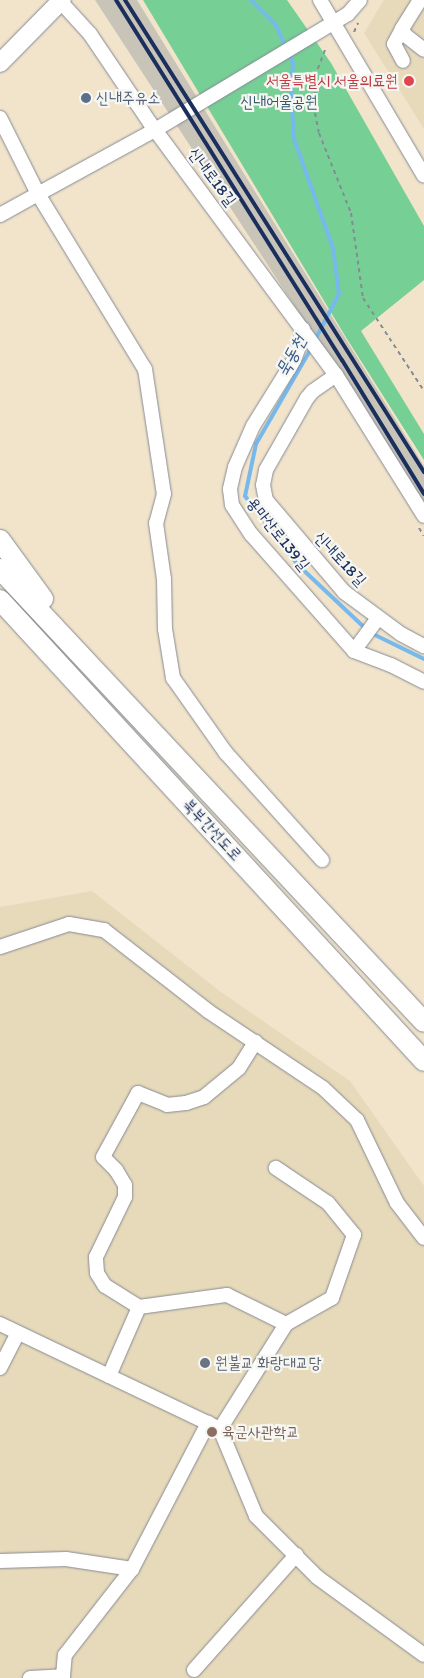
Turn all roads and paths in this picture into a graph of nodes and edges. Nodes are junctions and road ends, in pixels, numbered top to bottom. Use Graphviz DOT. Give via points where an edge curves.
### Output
graph roads {
  1 [pos="320,0"];
  2 [pos="360,0"];
  3 [pos="420,0"];
  4 [pos="60,1"];
  5 [pos="334,22"];
  6 [pos="402,29"];
  7 [pos="325,50"];
  8 [pos="424,50"];
  9 [pos="403,61"];
  10 [pos="0,63"];
  11 [pos="0,118"];
  12 [pos="155,130"];
  13 [pos="424,176"];
  14 [pos="38,194"];
  15 [pos="0,215"];
  16 [pos="303,329"];
  17 [pos="336,375"];
  18 [pos="424,390"];
  19 [pos="424,516"];
  20 [pos="0,540"];
  21 [pos="0,569"];
  22 [pos="0,600"];
  23 [pos="378,618"];
  24 [pos="424,646"];
  25 [pos="354,651"];
  26 [pos="93,668"];
  27 [pos="424,682"];
  28 [pos="322,860"];
  29 [pos="0,947"];
  30 [pos="424,1022"];
  31 [pos="256,1042"];
  32 [pos="424,1061"];
  33 [pos="276,1168"];
  34 [pos="424,1238"];
  35 [pos="139,1307"];
  36 [pos="0,1324"];
  37 [pos="286,1324"];
  38 [pos="18,1333"];
  39 [pos="0,1368"];
  40 [pos="108,1376"];
  41 [pos="214,1426"];
  42 [pos="296,1556"];
  43 [pos="0,1561"];
  44 [pos="132,1569"];
  45 [pos="424,1654"];
  46 [pos="194,1670"];
  47 [pos="63,1677"];
  48 [pos="30,1678"];
  1 -- 5 [label="street"];
  2 -- 5 [label="street" via="351,12"];
  3 -- 6 [label="street"];
  4 -- 10 [label="main road"];
  4 -- 12 [label="street, 신내로18길" via="90,34"];
  5 -- 12 [label="street"];
  5 -- 13 [label="street"];
  6 -- 8 [label="street"];
  6 -- 9 [label="street" via="394,44"];
  7 -- 18 [label="path" via="315,76 315,113 319,133 351,212 363,298"];
  11 -- 14 [label="street"];
  12 -- 14 [label="street"];
  12 -- 16 [label="street, 신내로18길"];
  14 -- 15 [label="street"];
  14 -- 28 [label="street" via="145,368 164,494 156,523 164,579 165,629 174,678 226,753"];
  16 -- 17 [label="street, 신내로18길"];
  16 -- 25 [label="street, 용마산로139길" via="294,360 243,445 231,479 230,498 238,519"];
  17 -- 19 [label="street, 신내로18길"];
  17 -- 23 [label="street, 신내로18길" via="307,398 266,470 264,491 268,505 344,592"];
  20 -- 26 [label="highway"];
  21 -- 26 [label="highway, 북부간선도로"];
  22 -- 32 [label="highway, 북부간선도로"];
  23 -- 24 [label="street, 신내로18길"];
  23 -- 25 [label="street"];
  25 -- 27 [label="street, 용마산로139길"];
  26 -- 30 [label="highway, 북부간선도로"];
  29 -- 31 [label="street" via="69,924 104,930 208,1011"];
  31 -- 34 [label="street" via="323,1088 357,1120 397,1203"];
  31 -- 35 [label="street" via="239,1068 204,1097 167,1105 138,1093 103,1157 125,1185 125,1197 96,1256 97,1273 105,1286"];
  33 -- 37 [label="street" via="328,1203 354,1235 332,1298"];
  35 -- 37 [label="street" via="227,1295"];
  35 -- 40 [label="street"];
  36 -- 38 [label="street"];
  37 -- 41 [label="street"];
  38 -- 39 [label="street"];
  38 -- 40 [label="street"];
  40 -- 41 [label="street"];
  41 -- 42 [label="street" via="256,1516"];
  41 -- 44 [label="street"];
  42 -- 45 [label="street" via="317,1577"];
  42 -- 46 [label="street"];
  43 -- 44 [label="street" via="66,1559"];
  44 -- 47 [label="street" via="65,1655"];
  47 -- 48 [label="street"];
}
